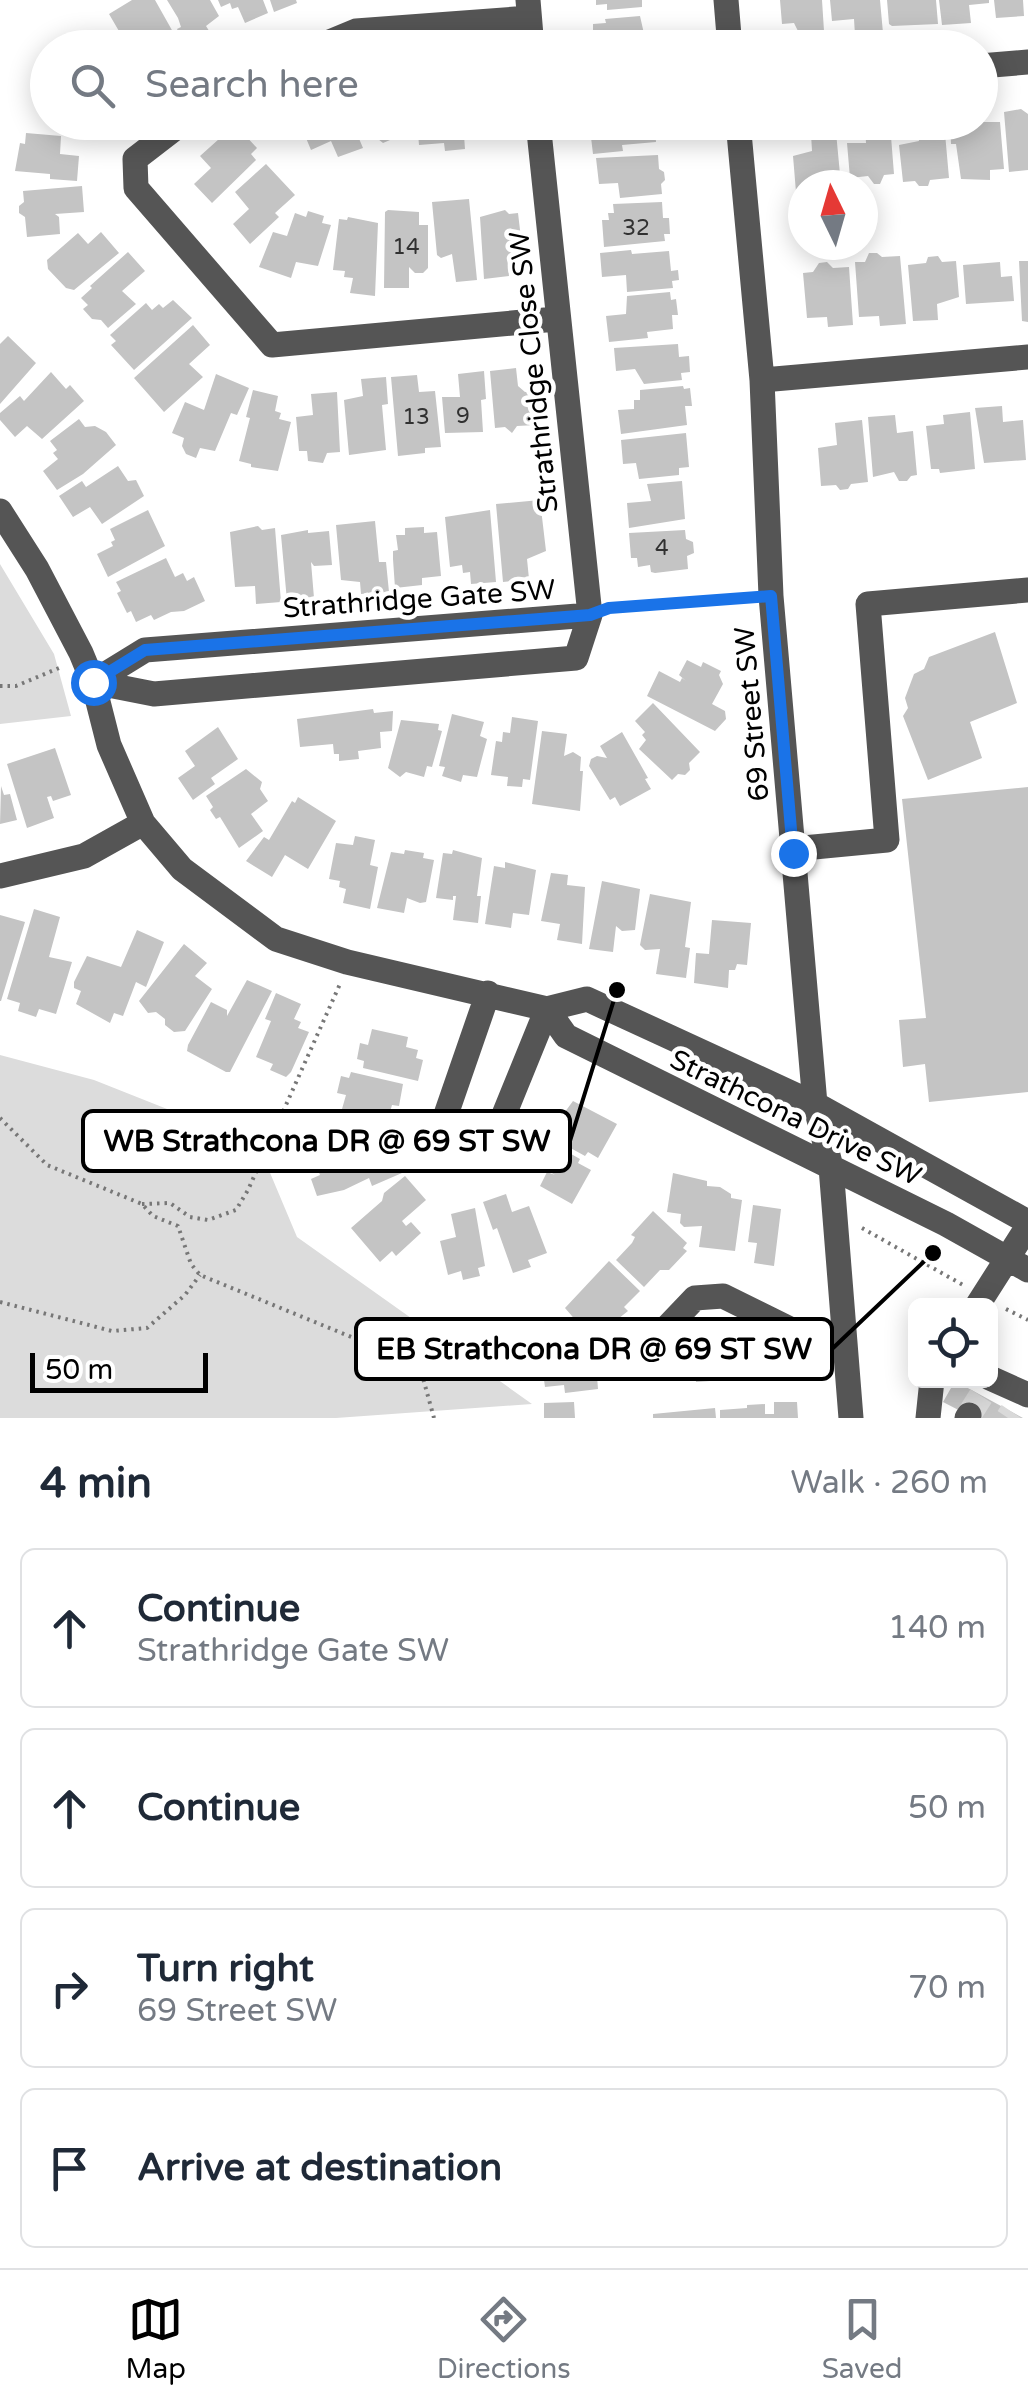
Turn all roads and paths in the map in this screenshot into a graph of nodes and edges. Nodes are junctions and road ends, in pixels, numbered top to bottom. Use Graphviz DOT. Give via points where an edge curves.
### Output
graph roads {
  1 [pos="726,0"];
  2 [pos="528,9"];
  3 [pos="364,30"];
  4 [pos="728,30"];
  5 [pos="1028,62"];
  6 [pos="998,64"];
  7 [pos="160,140"];
  8 [pos="540,140"];
  9 [pos="740,140"];
  10 [pos="556,319"];
  11 [pos="1028,357"];
  12 [pos="762,380"];
  13 [pos="0,511"];
  14 [pos="1028,590"];
  15 [pos="771,596"];
  16 [pos="590,615"];
  17 [pos="59,668"];
  18 [pos="93,682"];
  19 [pos="0,686"];
  20 [pos="142,823"];
  21 [pos="793,849"];
  22 [pos="0,876"];
  23 [pos="347,962"];
  24 [pos="488,993"];
  25 [pos="546,1009"];
  26 [pos="815,1104"];
  27 [pos="0,1118"];
  28 [pos="831,1167"];
  29 [pos="142,1204"];
  30 [pos="190,1217"];
  31 [pos="1028,1224"];
  32 [pos="178,1226"];
  33 [pos="862,1228"];
  34 [pos="1017,1264"];
  35 [pos="200,1274"];
  36 [pos="975,1298"];
  37 [pos="983,1298"];
  38 [pos="0,1302"];
  39 [pos="998,1308"];
  40 [pos="1028,1320"];
  41 [pos="844,1339"];
  42 [pos="654,1367"];
  43 [pos="931,1388"];
  44 [pos="983,1392"];
  45 [pos="1021,1400"];
  46 [pos="929,1417"];
  47 [pos="434,1418"];
  48 [pos="850,1418"];
  1 -- 4 [label="street"];
  2 -- 3 [label="street"];
  5 -- 6 [label="street"];
  7 -- 10 [label="street" via="135,159 136,188 272,345"];
  8 -- 10 [label="street, Strathridge Close SW"];
  9 -- 12 [label="street, 69 Street SW"];
  10 -- 16 [label="street, Strathridge Close SW"];
  11 -- 12 [label="street"];
  12 -- 15 [label="street, 69 Street SW"];
  13 -- 18 [label="street, Strathcona Drive SW"];
  14 -- 21 [label="street" via="868,604 887,840"];
  15 -- 16 [label="path"];
  15 -- 21 [label="street, 69 Street SW"];
  16 -- 18 [label="street, Strathridge Gate SW" via="145,650"];
  16 -- 18 [label="street, Strathridge Gate SW" via="576,658 154,694"];
  17 -- 19 [label="path"];
  18 -- 20 [label="street, Strathcona Drive SW" via="109,745"];
  20 -- 22 [label="street" via="84,856"];
  20 -- 23 [label="street, Strathcona Drive SW" via="182,869 276,939"];
  21 -- 26 [label="street, 69 Street SW"];
  23 -- 24 [label="street, Strathcona Drive SW"];
  23 -- 30 [label="path" via="236,1210 208,1220"];
  24 -- 25 [label="street, Strathcona Drive SW"];
  24 -- 25 [label="street" via="442,1126 448,1148 466,1158 490,1149"];
  25 -- 26 [label="street, Strathcona Drive SW" via="587,999"];
  25 -- 28 [label="street, Strathcona Drive SW" via="566,1036"];
  26 -- 28 [label="street, 69 Street SW"];
  26 -- 31 [label="street, Strathcona Drive SW"];
  27 -- 29 [label="path" via="47,1165"];
  28 -- 34 [label="street, Strathcona Drive SW"];
  28 -- 41 [label="street, 69 Street SW"];
  29 -- 30 [label="path" via="170,1203"];
  29 -- 32 [label="path" via="152,1216"];
  30 -- 32 [label="path"];
  31 -- 34 [label="street"];
  32 -- 35 [label="path"];
  33 -- 36 [label="path"];
  34 -- 37 [label="street"];
  35 -- 38 [label="path" via="147,1328 112,1332"];
  35 -- 47 [label="path" via="410,1361 421,1371"];
  39 -- 40 [label="path"];
  41 -- 42 [label="street" via="812,1340 723,1296 694,1298 654,1341"];
  41 -- 48 [label="street, 69 Street SW"];
  43 -- 46 [label="street"];
  44 -- 45 [label="street"];
}
